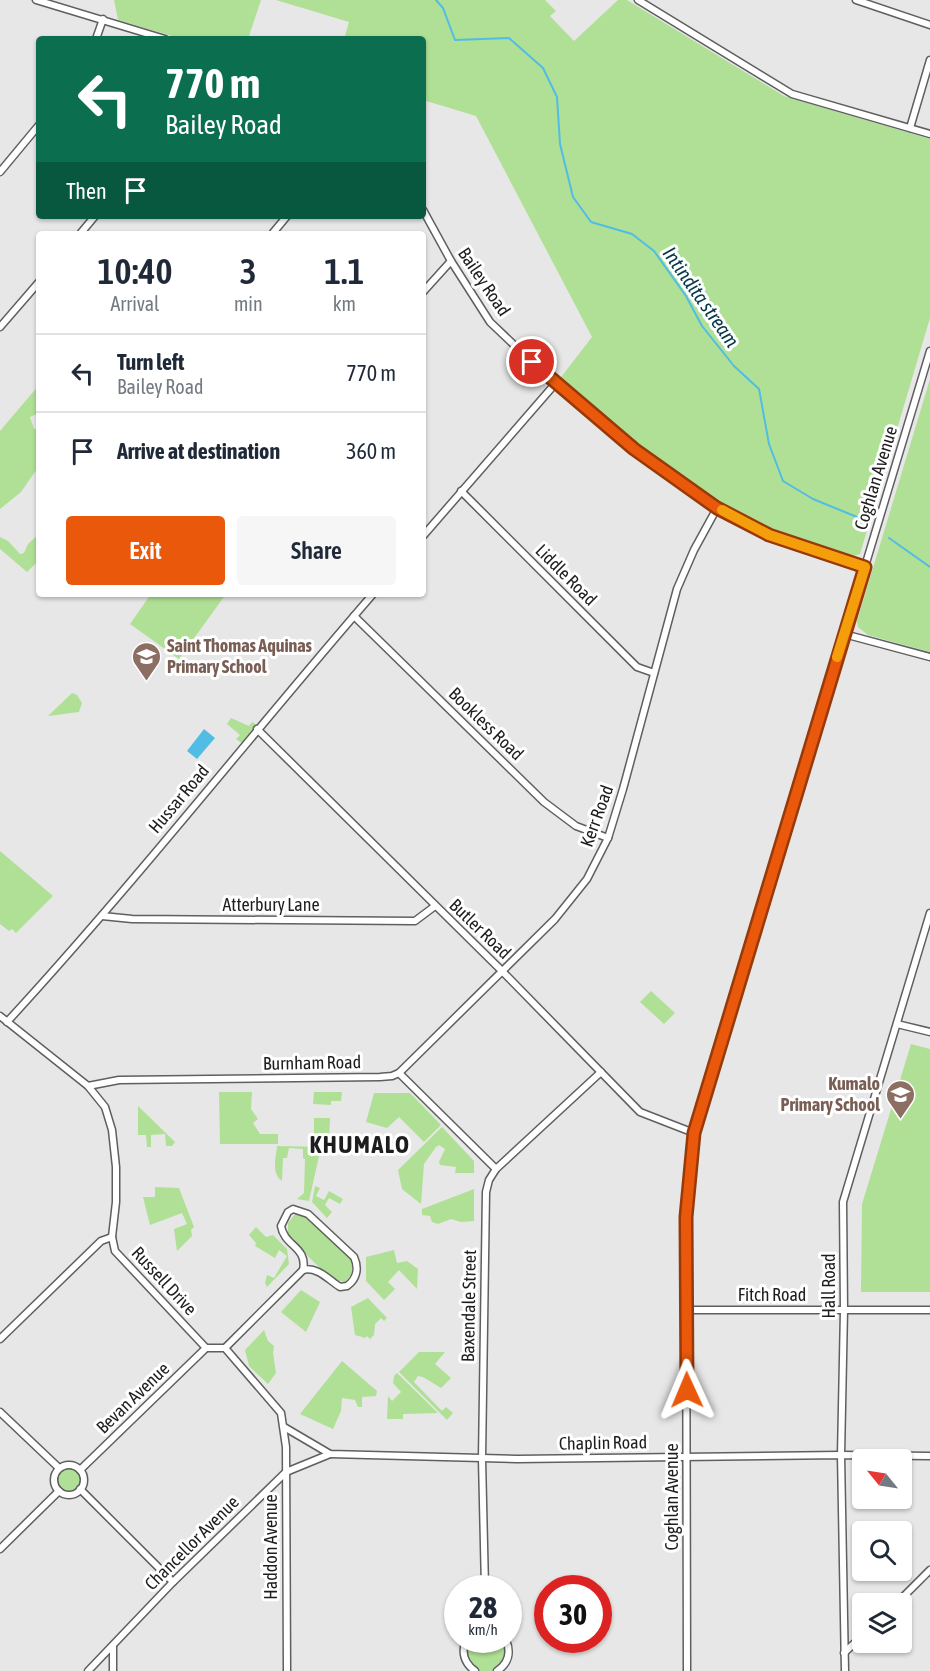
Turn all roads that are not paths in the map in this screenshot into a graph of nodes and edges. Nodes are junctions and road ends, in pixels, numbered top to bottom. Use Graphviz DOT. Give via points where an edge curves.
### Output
graph roads {
  1 [pos="36,0"];
  2 [pos="638,0"];
  3 [pos="856,0"];
  4 [pos="103,19"];
  5 [pos="930,25"];
  6 [pos="97,36"];
  7 [pos="156,36"];
  8 [pos="930,60"];
  9 [pos="910,128"];
  10 [pos="36,129"];
  11 [pos="930,134"];
  12 [pos="0,172"];
  13 [pos="426,215"];
  14 [pos="92,219"];
  15 [pos="284,219"];
  16 [pos="82,231"];
  17 [pos="274,231"];
  18 [pos="451,261"];
  19 [pos="36,285"];
  20 [pos="426,289"];
  21 [pos="0,327"];
  22 [pos="930,351"];
  23 [pos="555,384"];
  24 [pos="462,491"];
  25 [pos="717,508"];
  26 [pos="426,533"];
  27 [pos="865,567"];
  28 [pos="370,597"];
  29 [pos="354,616"];
  30 [pos="844,634"];
  31 [pos="930,657"];
  32 [pos="654,673"];
  33 [pos="257,729"];
  34 [pos="608,838"];
  35 [pos="435,906"];
  36 [pos="930,913"];
  37 [pos="102,916"];
  38 [pos="502,971"];
  39 [pos="0,1017"];
  40 [pos="6,1022"];
  41 [pos="897,1024"];
  42 [pos="930,1032"];
  43 [pos="601,1072"];
  44 [pos="399,1073"];
  45 [pos="88,1086"];
  46 [pos="694,1133"];
  47 [pos="496,1169"];
  48 [pos="112,1237"];
  49 [pos="303,1270"];
  50 [pos="686,1310"];
  51 [pos="844,1310"];
  52 [pos="930,1310"];
  53 [pos="0,1339"];
  54 [pos="206,1348"];
  55 [pos="225,1348"];
  56 [pos="0,1412"];
  57 [pos="284,1425"];
  58 [pos="330,1454"];
  59 [pos="841,1455"];
  60 [pos="687,1456"];
  61 [pos="930,1456"];
  62 [pos="482,1459"];
  63 [pos="59,1468"];
  64 [pos="80,1470"];
  65 [pos="286,1472"];
  66 [pos="80,1489"];
  67 [pos="59,1491"];
  68 [pos="0,1549"];
  69 [pos="930,1570"];
  70 [pos="485,1575"];
  71 [pos="173,1582"];
  72 [pos="907,1593"];
  73 [pos="852,1645"];
  74 [pos="112,1647"];
  75 [pos="463,1653"];
  76 [pos="509,1653"];
  77 [pos="844,1653"];
  78 [pos="88,1671"];
  79 [pos="113,1671"];
  80 [pos="287,1671"];
  81 [pos="475,1671"];
  82 [pos="497,1671"];
  83 [pos="687,1671"];
  84 [pos="845,1671"];
  1 -- 4 [label="street"];
  2 -- 9 [label="street" via="792,94"];
  3 -- 5 [label="street"];
  4 -- 6 [label="street"];
  4 -- 7 [label="street"];
  8 -- 9 [label="street"];
  9 -- 11 [label="street"];
  10 -- 12 [label="street"];
  13 -- 18 [label="street, Bailey Road"];
  14 -- 16 [label="street"];
  15 -- 17 [label="street"];
  18 -- 20 [label="street"];
  18 -- 23 [label="street, Bailey Road" via="490,322"];
  19 -- 21 [label="street"];
  22 -- 27 [label="street, Coghlan Avenue"];
  23 -- 24 [label="street"];
  23 -- 25 [label="street, Bailey Road" via="634,449"];
  24 -- 26 [label="street"];
  24 -- 32 [label="street, Liddle Road" via="637,667"];
  25 -- 27 [label="street, Bailey Road" via="769,535"];
  25 -- 32 [label="street, Kerr Road" via="684,570"];
  27 -- 30 [label="street, Coghlan Avenue"];
  28 -- 29 [label="street, Hussar Road"];
  29 -- 33 [label="street, Hussar Road"];
  29 -- 34 [label="street, Bookless Road" via="544,802 576,826"];
  30 -- 31 [label="street"];
  30 -- 46 [label="street, Coghlan Avenue"];
  32 -- 34 [label="street, Kerr Road"];
  33 -- 35 [label="street, Butler Road"];
  33 -- 37 [label="street, Hussar Road"];
  34 -- 38 [label="street, Kerr Road" via="569,902"];
  35 -- 37 [label="street, Atterbury Lane" via="415,921"];
  35 -- 38 [label="street, Butler Road"];
  36 -- 41 [label="street, Hall Road"];
  37 -- 40 [label="street, Hussar Road"];
  38 -- 43 [label="street, Butler Road"];
  38 -- 44 [label="street, Kerr Road"];
  39 -- 40 [label="street, Russell Drive"];
  40 -- 45 [label="street, Russell Drive"];
  41 -- 42 [label="street"];
  41 -- 51 [label="street, Hall Road" via="843,1202"];
  43 -- 46 [label="street, Butler Road" via="640,1112"];
  43 -- 47 [label="street, Baxendale Street"];
  44 -- 45 [label="street, Burnham Road" via="380,1077 120,1080"];
  44 -- 47 [label="street"];
  45 -- 48 [label="street, Russell Drive" via="105,1107 112,1130 116,1202"];
  46 -- 50 [label="street, Coghlan Avenue" via="686,1217"];
  47 -- 62 [label="street, Baxendale Street" via="489,1180 485,1205"];
  48 -- 53 [label="street" via="101,1240"];
  48 -- 54 [label="street, Russell Drive" via="115,1251"];
  49 -- 49 [label="street" via="315,1270 344,1288 351,1283 357,1265 308,1214 293,1209 282,1221 282,1231 303,1256"];
  49 -- 55 [label="street"];
  50 -- 51 [label="street, Fitch Road"];
  50 -- 60 [label="street, Coghlan Avenue"];
  51 -- 52 [label="street, Fitch Road"];
  51 -- 59 [label="street, Hall Road"];
  54 -- 55 [label="street"];
  54 -- 64 [label="street, Bevan Avenue"];
  55 -- 57 [label="street" via="276,1406"];
  56 -- 63 [label="street"];
  57 -- 58 [label="street, Chaplin Road"];
  57 -- 65 [label="street, Haddon Avenue"];
  58 -- 62 [label="street, Chaplin Road"];
  58 -- 65 [label="street, Chancellor Avenue"];
  59 -- 60 [label="street, Chaplin Road"];
  59 -- 61 [label="street, Chaplin Road"];
  59 -- 77 [label="street, Hall Road"];
  60 -- 62 [label="street, Chaplin Road"];
  60 -- 83 [label="street, Coghlan Avenue"];
  62 -- 70 [label="street, Baxendale Street"];
  63 -- 64 [label="street" via="74,1465"];
  63 -- 67 [label="street" via="54,1479"];
  64 -- 66 [label="street" via="84,1482"];
  65 -- 71 [label="street, Chancellor Avenue"];
  65 -- 80 [label="street, Haddon Avenue"];
  66 -- 67 [label="street" via="70,1494"];
  66 -- 71 [label="street"];
  67 -- 68 [label="street"];
  69 -- 72 [label="street"];
  71 -- 74 [label="street, Chancellor Avenue"];
  73 -- 77 [label="street"];
  74 -- 78 [label="street, Chancellor Avenue"];
  74 -- 79 [label="street"];
  75 -- 81 [label="street"];
  76 -- 82 [label="street"];
  77 -- 84 [label="street, Hall Road"];
}
